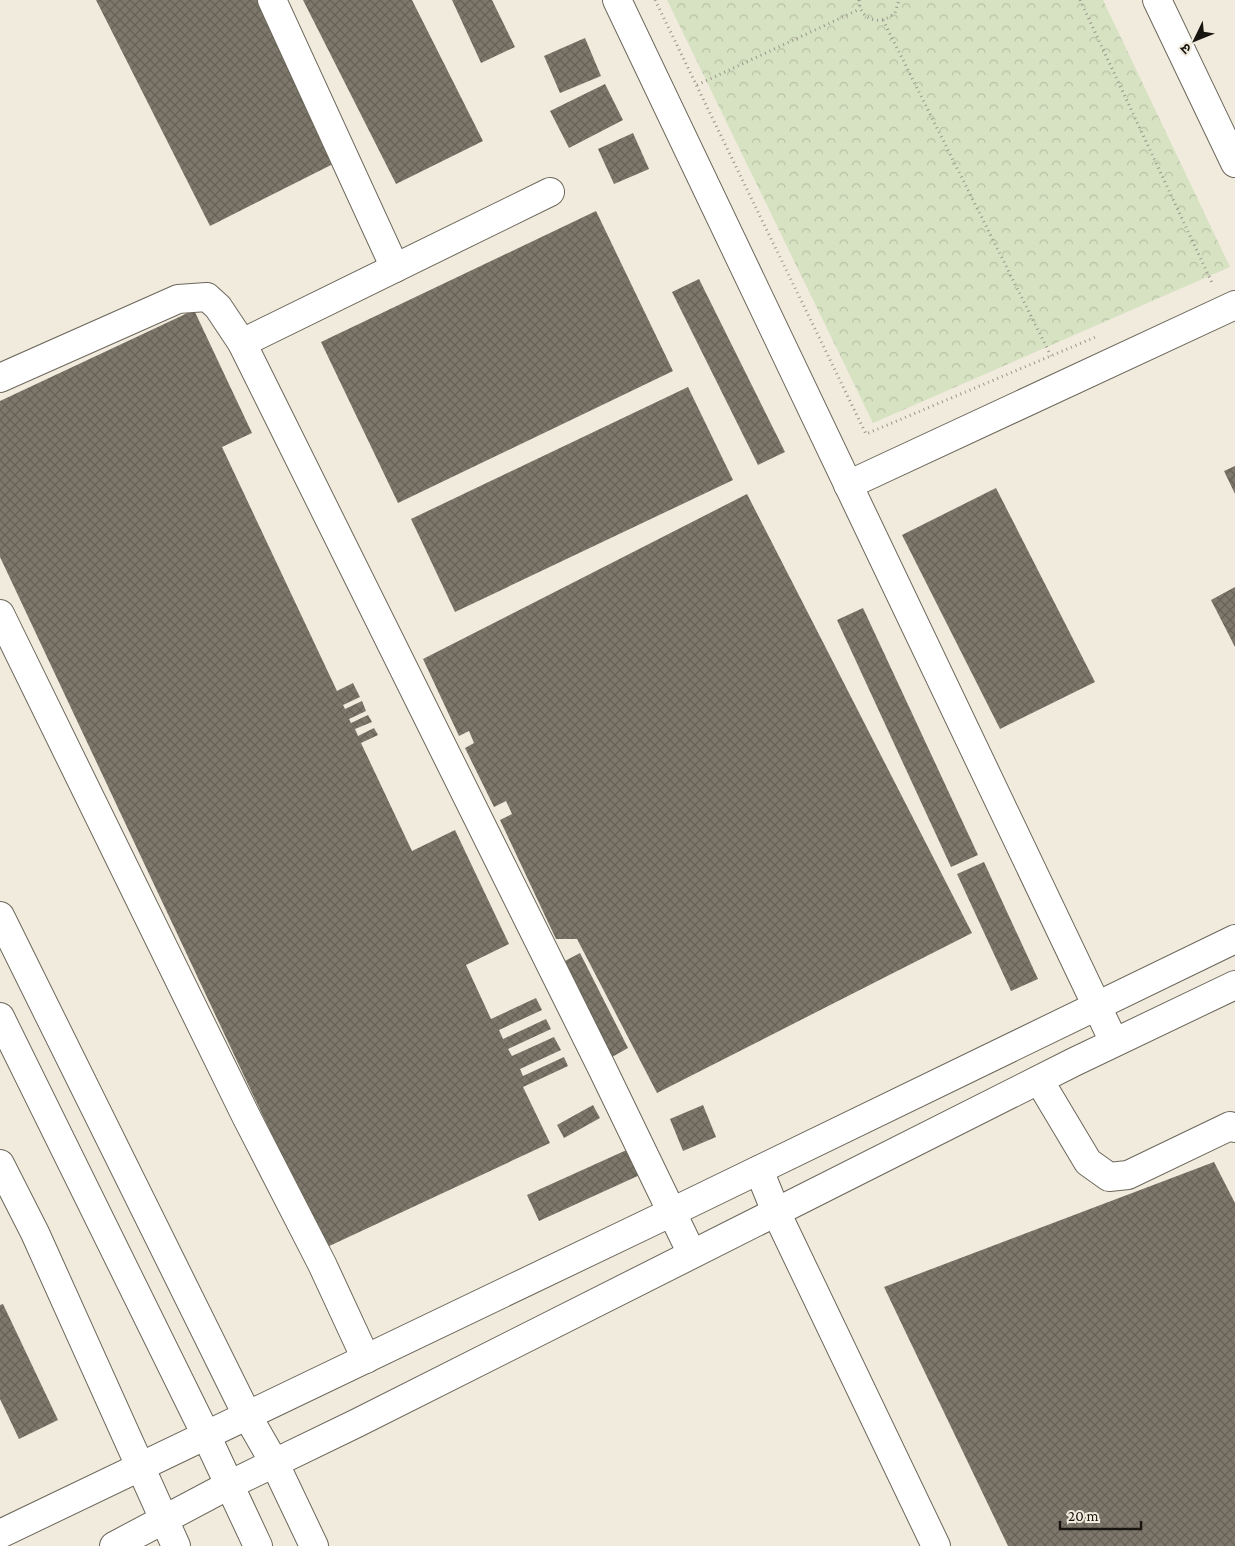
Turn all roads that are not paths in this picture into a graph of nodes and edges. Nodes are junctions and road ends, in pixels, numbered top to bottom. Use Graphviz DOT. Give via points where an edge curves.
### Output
graph roads {
  1 [pos="272,0"];
  2 [pos="617,0"];
  3 [pos="1157,0"];
  4 [pos="1235,163"];
  5 [pos="550,192"];
  6 [pos="395,268"];
  7 [pos="1235,305"];
  8 [pos="242,343"];
  9 [pos="0,378"];
  10 [pos="848,485"];
  11 [pos="0,614"];
  12 [pos="0,916"];
  13 [pos="1235,939"];
  14 [pos="1235,985"];
  15 [pos="1097,1006"];
  16 [pos="0,1017"];
  17 [pos="1114,1042"];
  18 [pos="1039,1080"];
  19 [pos="1235,1128"];
  20 [pos="0,1164"];
  21 [pos="760,1170"];
  22 [pos="672,1212"];
  23 [pos="776,1212"];
  24 [pos="692,1254"];
  25 [pos="366,1360"];
  26 [pos="248,1417"];
  27 [pos="206,1435"];
  28 [pos="275,1464"];
  29 [pos="140,1467"];
  30 [pos="229,1485"];
  31 [pos="164,1521"];
  32 [pos="0,1534"];
  33 [pos="114,1546"];
  34 [pos="176,1546"];
  35 [pos="258,1546"];
  36 [pos="314,1546"];
  37 [pos="936,1546"];
  1 -- 6 [label="street"];
  2 -- 10 [label="street"];
  3 -- 4 [label="street"];
  5 -- 6 [label="street"];
  6 -- 8 [label="street"];
  7 -- 10 [label="street"];
  8 -- 9 [label="street" via="218,307 207,297 178,299"];
  8 -- 22 [label="street"];
  10 -- 15 [label="street"];
  11 -- 25 [label="street" via="241,1107 322,1264"];
  12 -- 26 [label="street"];
  13 -- 15 [label="street"];
  14 -- 17 [label="street"];
  15 -- 17 [label="street"];
  15 -- 21 [label="street"];
  16 -- 27 [label="street"];
  17 -- 18 [label="street"];
  18 -- 19 [label="street" via="1088,1162 1109,1177 1128,1175 1230,1126"];
  18 -- 23 [label="street"];
  20 -- 29 [label="street" via="35,1233"];
  21 -- 22 [label="street"];
  21 -- 23 [label="street"];
  22 -- 24 [label="street"];
  22 -- 25 [label="street"];
  23 -- 24 [label="street"];
  23 -- 37 [label="street"];
  24 -- 28 [label="street"];
  25 -- 26 [label="street"];
  26 -- 27 [label="street"];
  26 -- 28 [label="street"];
  27 -- 29 [label="street"];
  27 -- 30 [label="street"];
  28 -- 30 [label="street"];
  28 -- 36 [label="street"];
  29 -- 31 [label="street"];
  29 -- 32 [label="street"];
  30 -- 31 [label="street"];
  30 -- 35 [label="street"];
  31 -- 33 [label="street"];
  31 -- 34 [label="street"];
}
